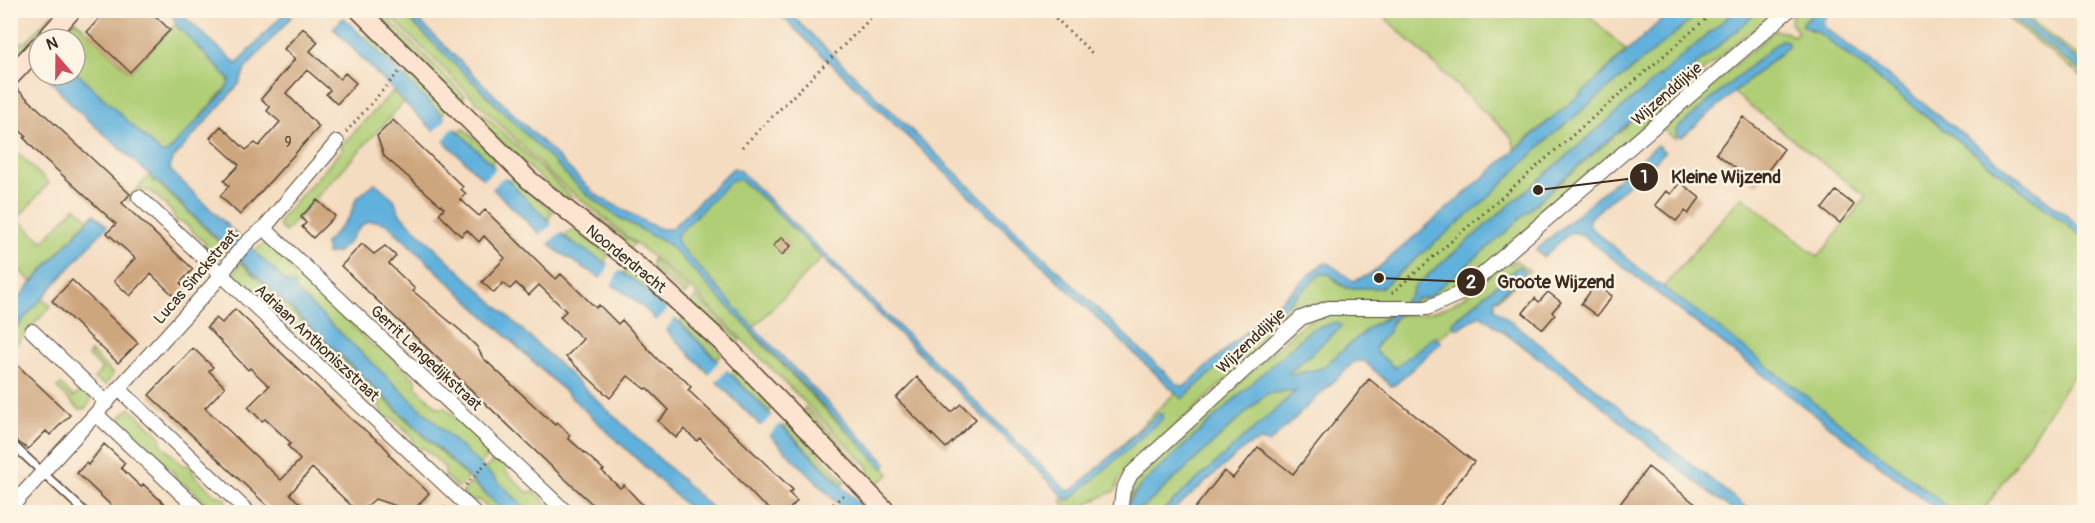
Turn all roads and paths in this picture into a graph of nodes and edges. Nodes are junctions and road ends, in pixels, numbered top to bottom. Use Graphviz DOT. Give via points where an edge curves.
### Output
graph roads {
  1 [pos="72,10"];
  2 [pos="359,10"];
  3 [pos="879,10"];
  4 [pos="1047,10"];
  5 [pos="1716,10"];
  6 [pos="1789,10"];
  7 [pos="57,27"];
  8 [pos="1094,55"];
  9 [pos="27,59"];
  10 [pos="404,67"];
  11 [pos="10,77"];
  12 [pos="337,142"];
  13 [pos="742,147"];
  14 [pos="139,197"];
  15 [pos="264,228"];
  16 [pos="221,276"];
  17 [pos="1380,308"];
  18 [pos="32,331"];
  19 [pos="119,389"];
  20 [pos="106,403"];
  21 [pos="96,414"];
  22 [pos="10,442"];
  23 [pos="487,463"];
  24 [pos="42,472"];
  25 [pos="465,485"];
  26 [pos="855,485"];
  27 [pos="10,508"];
  28 [pos="1120,508"];
  29 [pos="85,513"];
  30 [pos="201,513"];
  31 [pos="248,513"];
  32 [pos="474,513"];
  33 [pos="566,513"];
  34 [pos="824,513"];
  35 [pos="887,513"];
  1 -- 7 [label="street"];
  2 -- 26 [label="street, Noorderdracht" via="529,180 649,275 729,349"];
  3 -- 13 [label="path"];
  4 -- 8 [label="path"];
  5 -- 17 [label="path"];
  6 -- 17 [label="street, Wijzenddijkje" via="1472,285 1437,306"];
  9 -- 11 [label="street"];
  10 -- 12 [label="path"];
  12 -- 15 [label="street, Lucas Sinckstraat"];
  14 -- 16 [label="street, Adriaan Anthoniszstraat"];
  15 -- 16 [label="street, Lucas Sinckstraat" via="231,259"];
  15 -- 33 [label="street, Gerrit Langedijkstraat"];
  16 -- 19 [label="street, Lucas Sinckstraat"];
  16 -- 32 [label="street, Adriaan Anthoniszstraat"];
  17 -- 28 [label="street, Wijzenddijkje" via="1328,308 1294,323 1131,474"];
  18 -- 20 [label="street"];
  19 -- 20 [label="street, Lucas Sinckstraat"];
  19 -- 31 [label="street"];
  20 -- 21 [label="street, Lucas Sinckstraat"];
  21 -- 24 [label="street, Lucas Sinckstraat"];
  21 -- 30 [label="street"];
  22 -- 24 [label="lane"];
  23 -- 25 [label="path"];
  24 -- 27 [label="street, Lucas Sinckstraat"];
  24 -- 29 [label="lane"];
  26 -- 34 [label="path"];
  26 -- 35 [label="street, Noorderdracht"];
}
